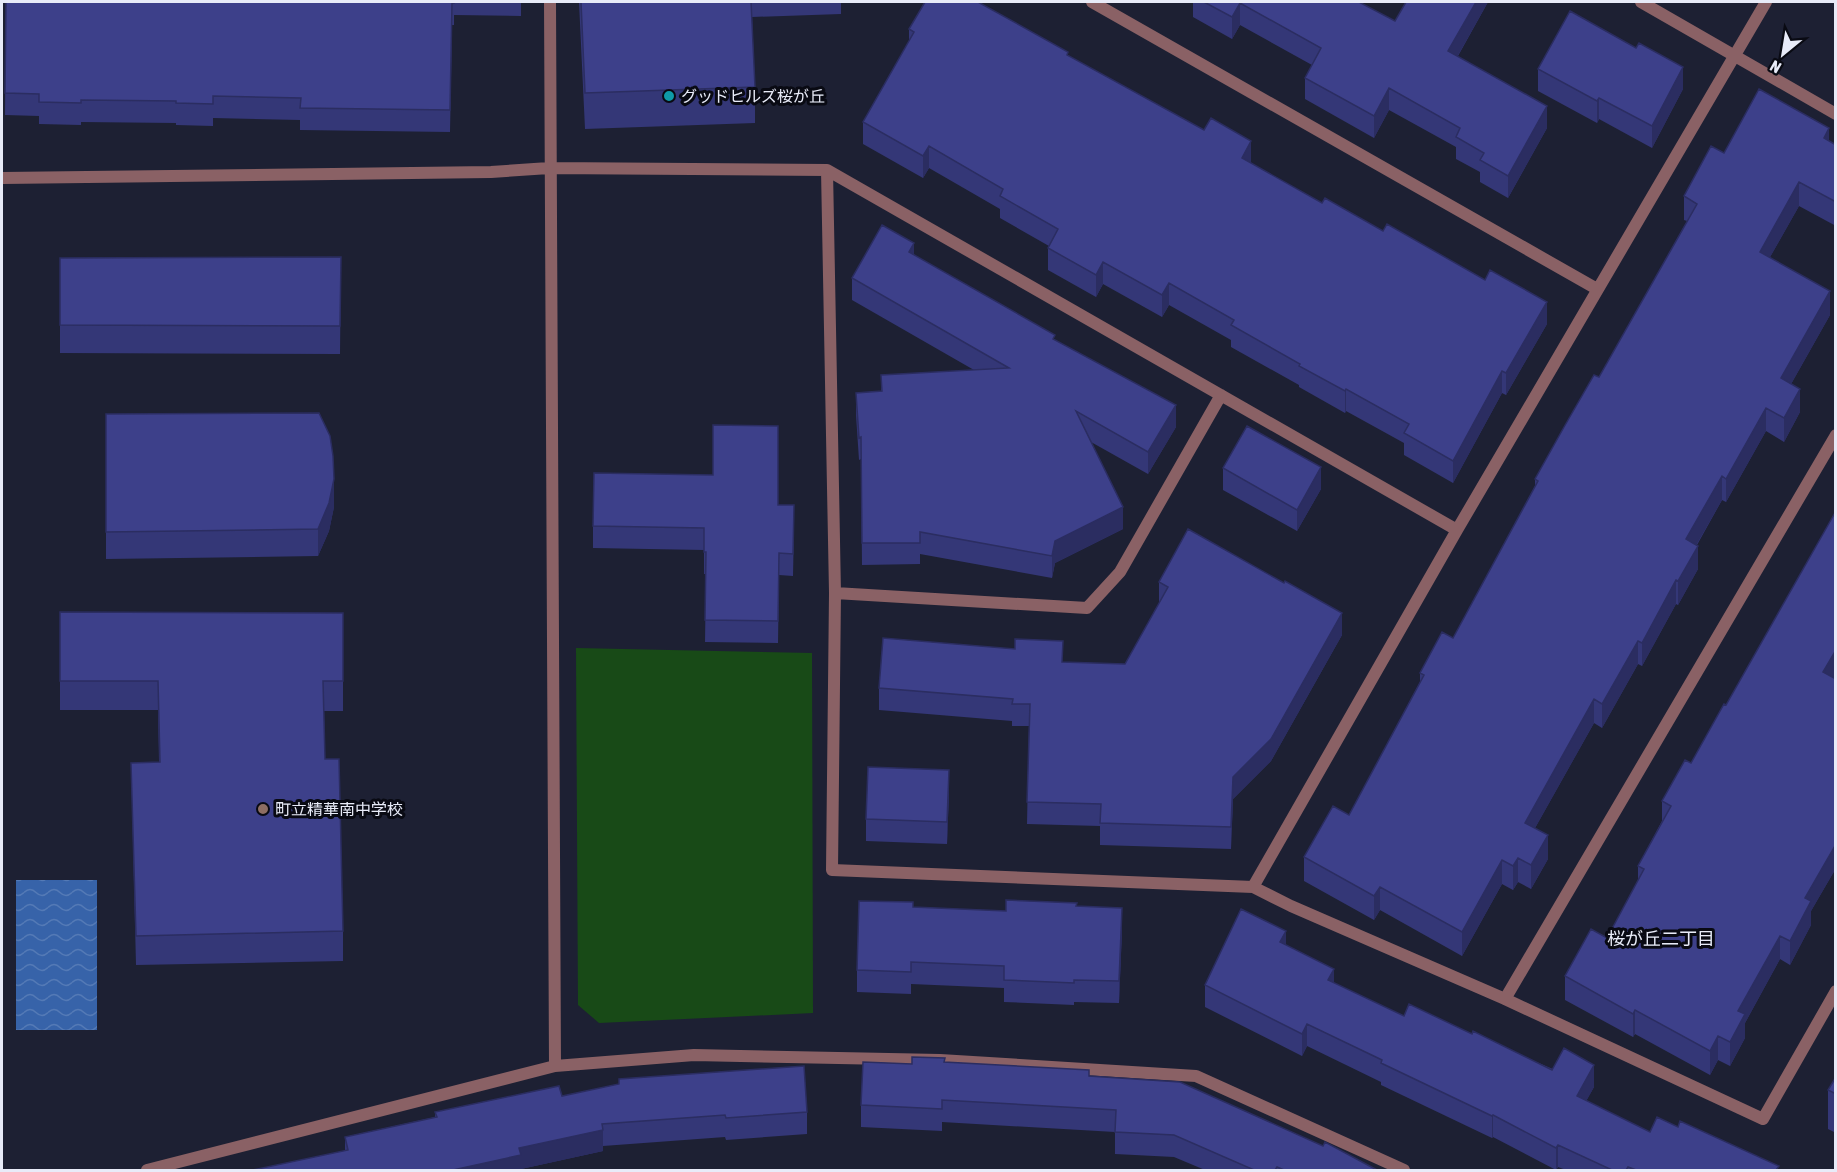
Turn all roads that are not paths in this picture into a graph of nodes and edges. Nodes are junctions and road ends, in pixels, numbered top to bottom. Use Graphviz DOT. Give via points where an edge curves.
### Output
graph roads {
  1 [pos="550,2"];
  2 [pos="1092,2"];
  3 [pos="1641,2"];
  4 [pos="1766,2"];
  5 [pos="1735,56"];
  6 [pos="1836,114"];
  7 [pos="549,168"];
  8 [pos="827,170"];
  9 [pos="2,178"];
  10 [pos="1597,289"];
  11 [pos="1221,395"];
  12 [pos="1836,435"];
  13 [pos="1457,530"];
  14 [pos="835,593"];
  15 [pos="1253,887"];
  16 [pos="1836,991"];
  17 [pos="1505,999"];
  18 [pos="555,1066"];
  19 [pos="147,1170"];
  20 [pos="1404,1170"];
  1 -- 7 [label="street"];
  2 -- 10 [label="street"];
  3 -- 5 [label="street"];
  4 -- 5 [label="street"];
  5 -- 6 [label="street"];
  5 -- 10 [label="street"];
  7 -- 8 [label="street"];
  7 -- 9 [label="street"];
  7 -- 18 [label="street"];
  8 -- 11 [label="street"];
  8 -- 14 [label="street"];
  10 -- 13 [label="street"];
  11 -- 13 [label="street"];
  11 -- 14 [label="street" via="1120,572 1087,608"];
  12 -- 17 [label="street"];
  13 -- 15 [label="street"];
  14 -- 15 [label="street" via="832,870"];
  15 -- 17 [label="street"];
  16 -- 17 [label="street" via="1762,1119"];
  18 -- 19 [label="street"];
  18 -- 20 [label="street" via="694,1055 940,1060 1196,1076"];
}
